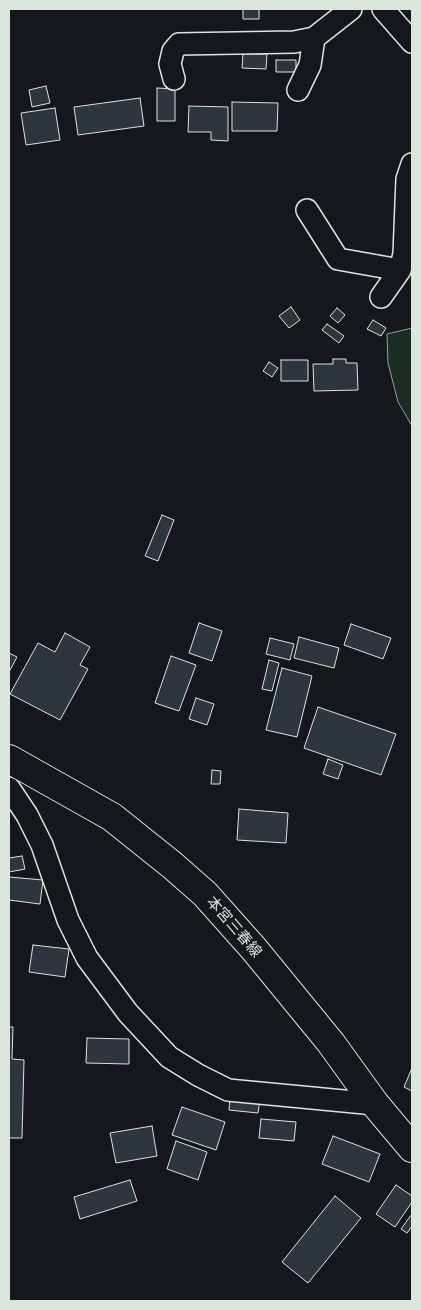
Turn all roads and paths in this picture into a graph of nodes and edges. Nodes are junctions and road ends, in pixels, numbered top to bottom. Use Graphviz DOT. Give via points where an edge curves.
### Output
graph roads {
  1 [pos="351,9"];
  2 [pos="383,9"];
  3 [pos="314,38"];
  4 [pos="412,42"];
  5 [pos="174,79"];
  6 [pos="298,90"];
  7 [pos="412,164"];
  8 [pos="307,210"];
  9 [pos="400,270"];
  10 [pos="381,297"];
  11 [pos="9,759"];
  12 [pos="9,788"];
  13 [pos="375,1104"];
  14 [pos="412,1148"];
  1 -- 3 [label="street"];
  2 -- 4 [label="street"];
  3 -- 5 [label="street" via="294,42 179,44 172,51 170,64"];
  3 -- 6 [label="street" via="310,65"];
  7 -- 9 [label="street" via="407,179 404,254"];
  8 -- 9 [label="street" via="338,259"];
  9 -- 10 [label="street"];
  11 -- 13 [label="main road, 本宮三春線" via="112,817 205,894 254,949"];
  12 -- 13 [label="street" via="42,845 68,920 87,958 128,1013 169,1056 228,1090"];
  13 -- 14 [label="main road, 本宮三春線"];
}
